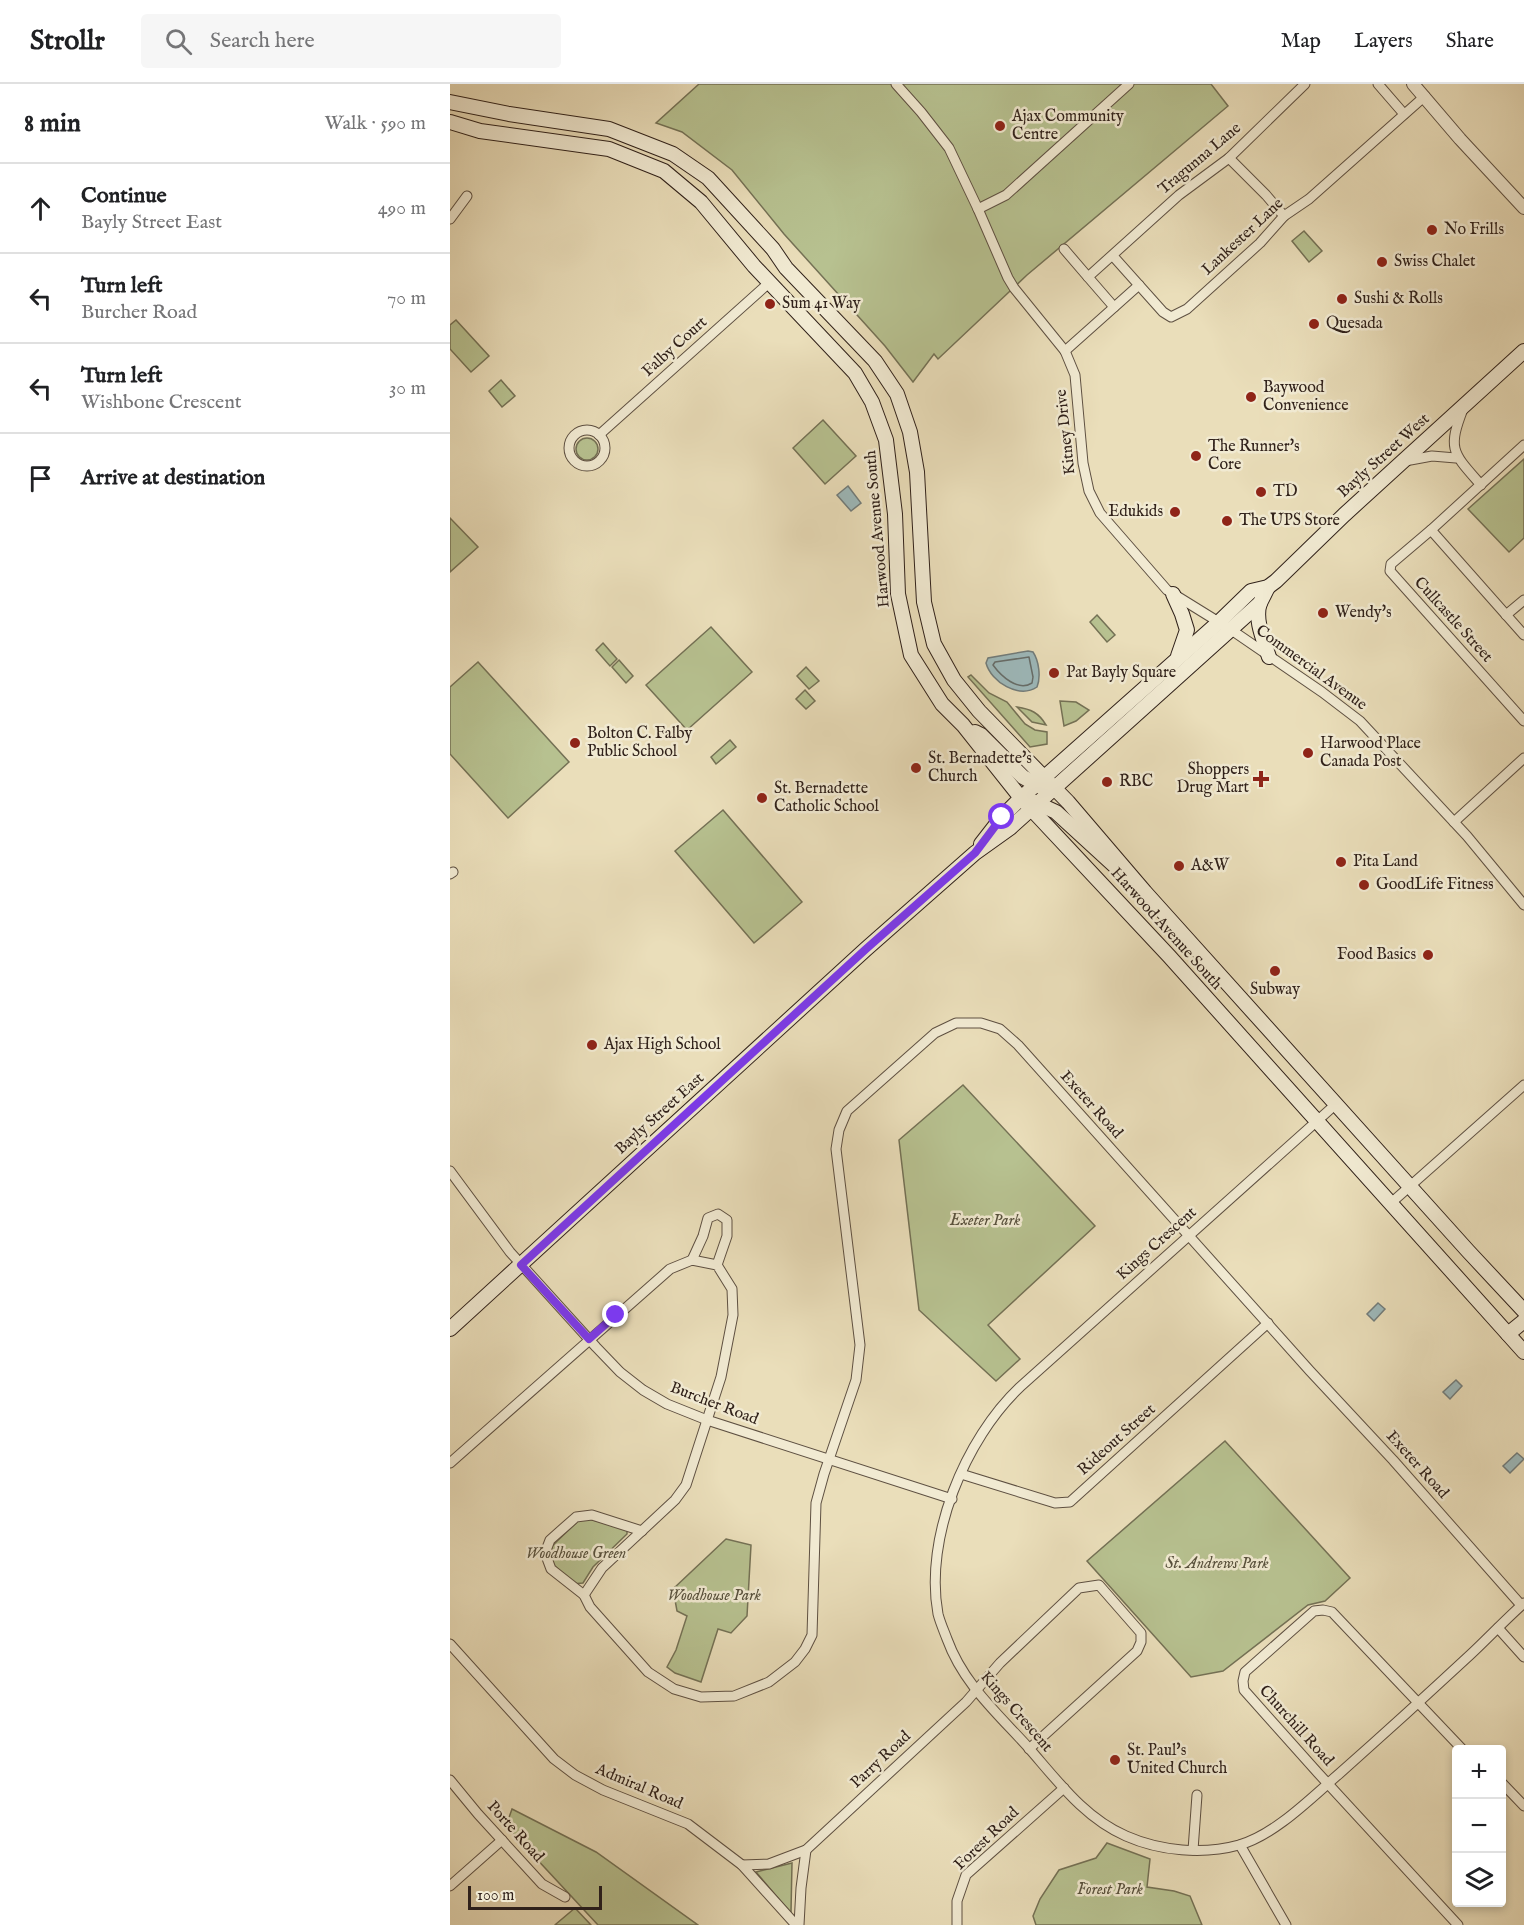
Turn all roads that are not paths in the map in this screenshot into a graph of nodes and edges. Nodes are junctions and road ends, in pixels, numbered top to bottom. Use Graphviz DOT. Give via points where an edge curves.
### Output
graph roads {
  1 [pos="896,84"];
  2 [pos="1129,84"];
  3 [pos="1305,84"];
  4 [pos="1378,84"];
  5 [pos="1413,84"];
  6 [pos="1425,96"];
  7 [pos="450,102"];
  8 [pos="1404,114"];
  9 [pos="450,122"];
  10 [pos="1229,158"];
  11 [pos="467,196"];
  12 [pos="1524,208"];
  13 [pos="978,209"];
  14 [pos="1284,216"];
  15 [pos="450,219"];
  16 [pos="1064,249"];
  17 [pos="1113,256"];
  18 [pos="786,268"];
  19 [pos="1088,277"];
  20 [pos="770,282"];
  21 [pos="1138,285"];
  22 [pos="1114,307"];
  23 [pos="1065,351"];
  24 [pos="1524,351"];
  25 [pos="1464,406"];
  26 [pos="599,435"];
  27 [pos="1524,445"];
  28 [pos="1456,458"];
  29 [pos="1402,462"];
  30 [pos="1481,485"];
  31 [pos="1431,530"];
  32 [pos="1268,587"];
  33 [pos="1173,594"];
  34 [pos="1524,600"];
  35 [pos="1260,603"];
  36 [pos="1506,615"];
  37 [pos="1225,626"];
  38 [pos="1524,635"];
  39 [pos="1269,657"];
  40 [pos="1177,658"];
  41 [pos="1524,721"];
  42 [pos="963,725"];
  43 [pos="1524,758"];
  44 [pos="1039,781"];
  45 [pos="1054,788"];
  46 [pos="1021,798"];
  47 [pos="1035,806"];
  48 [pos="1454,822"];
  49 [pos="975,853"];
  50 [pos="1145,892"];
  51 [pos="1524,905"];
  52 [pos="1192,942"];
  53 [pos="1169,956"];
  54 [pos="1524,1085"];
  55 [pos="1336,1104"];
  56 [pos="1317,1121"];
  57 [pos="450,1171"];
  58 [pos="1411,1187"];
  59 [pos="1391,1203"];
  60 [pos="1190,1235"];
  61 [pos="692,1260"];
  62 [pos="521,1265"];
  63 [pos="717,1265"];
  64 [pos="1524,1311"];
  65 [pos="1524,1321"];
  66 [pos="1268,1323"];
  67 [pos="450,1329"];
  68 [pos="1508,1334"];
  69 [pos="589,1339"];
  70 [pos="1524,1352"];
  71 [pos="708,1419"];
  72 [pos="829,1459"];
  73 [pos="450,1463"];
  74 [pos="961,1474"];
  75 [pos="951,1499"];
  76 [pos="642,1531"];
  77 [pos="584,1595"];
  78 [pos="1523,1604"];
  79 [pos="1498,1628"];
  80 [pos="450,1644"];
  81 [pos="1524,1657"];
  82 [pos="976,1692"];
  83 [pos="1419,1703"];
  84 [pos="1459,1745"];
  85 [pos="1029,1749"];
  86 [pos="450,1780"];
  87 [pos="1328,1783"];
  88 [pos="1506,1787"];
  89 [pos="1064,1788"];
  90 [pos="1197,1795"];
  91 [pos="1524,1806"];
  92 [pos="502,1840"];
  93 [pos="1240,1845"];
  94 [pos="806,1850"];
  95 [pos="1193,1850"];
  96 [pos="742,1865"];
  97 [pos="450,1886"];
  98 [pos="565,1898"];
  99 [pos="798,1925"];
  100 [pos="957,1925"];
  101 [pos="1286,1925"];
  102 [pos="1458,1925"];
  1 -- 13 [label="street, Kitney Drive" via="949,148"];
  2 -- 13 [label="street" via="1006,195"];
  3 -- 10 [label="street, Tragunna Lane"];
  4 -- 8 [label="street"];
  5 -- 6 [label="street"];
  6 -- 8 [label="street, Lankester Lane"];
  6 -- 12 [label="street"];
  7 -- 18 [label="main road" via="609,129 673,154 708,178"];
  8 -- 14 [label="street, Lankester Lane" via="1309,200"];
  9 -- 20 [label="main road, Harwood Avenue South" via="480,131 609,149 664,171 701,202"];
  10 -- 14 [label="street"];
  10 -- 17 [label="street, Tragunna Lane" via="1179,195"];
  11 -- 15 [label="street"];
  13 -- 23 [label="street, Kitney Drive" via="1014,288"];
  14 -- 21 [label="street, Lankester Lane" via="1187,309 1172,316 1163,312"];
  16 -- 19 [label="street"];
  17 -- 19 [label="street, Tragunna Lane"];
  17 -- 21 [label="street, Lankester Lane"];
  18 -- 20 [label="main road"];
  18 -- 44 [label="main road" via="875,362 897,394 910,432 917,472 924,602 934,644 954,680"];
  19 -- 22 [label="street"];
  20 -- 26 [label="street, Falby Court"];
  20 -- 42 [label="main road, Harwood Avenue South" via="855,373 872,402 886,440 895,513 898,594 910,655 942,704"];
  21 -- 22 [label="street"];
  22 -- 23 [label="street"];
  23 -- 33 [label="street, Kitney Drive" via="1075,375 1089,491 1100,513"];
  24 -- 25 [label="main road, Bayly Street West"];
  25 -- 28 [label="street" via="1454,432"];
  25 -- 29 [label="main road, Bayly Street West"];
  26 -- 26 [label="street" via="587,430 575,435 569,449 575,462 586,466 601,460 605,450"];
  27 -- 30 [label="street"];
  28 -- 29 [label="street" via="1432,456"];
  28 -- 30 [label="street"];
  29 -- 32 [label="main road, Bayly Street West"];
  30 -- 31 [label="street"];
  31 -- 36 [label="street"];
  31 -- 41 [label="street, Cullcastle Street" via="1391,564 1390,571"];
  32 -- 35 [label="main road, Bayly Street West"];
  32 -- 37 [label="main road, Bayly Street West" via="1251,591"];
  33 -- 37 [label="street, Kitney Drive"];
  33 -- 40 [label="main road" via="1187,630"];
  34 -- 36 [label="street"];
  35 -- 37 [label="main road, Bayly Street West"];
  35 -- 39 [label="main road" via="1260,629"];
  36 -- 38 [label="street"];
  37 -- 39 [label="street, Commercial Avenue"];
  37 -- 40 [label="main road, Bayly Street West"];
  37 -- 45 [label="main road, Bayly Street West" via="1150,704"];
  39 -- 48 [label="street, Commercial Avenue" via="1360,721"];
  40 -- 44 [label="main road, Bayly Street West"];
  42 -- 44 [label="main road" via="981,735 1023,777"];
  42 -- 46 [label="main road, Harwood Avenue South"];
  43 -- 48 [label="street"];
  44 -- 45 [label="main road" via="1046,789"];
  44 -- 46 [label="main road, Bayly Street West"];
  45 -- 47 [label="main road, Bayly Street West"];
  45 -- 50 [label="main road, Harwood Avenue South"];
  46 -- 47 [label="main road, Harwood Avenue South"];
  46 -- 49 [label="main road, Bayly Street East"];
  47 -- 49 [label="main road, Bayly Street East"];
  47 -- 50 [label="main road" via="1056,812"];
  47 -- 53 [label="main road, Harwood Avenue South"];
  48 -- 51 [label="street, Commercial Avenue"];
  49 -- 62 [label="main road, Bayly Street East"];
  50 -- 52 [label="main road, Harwood Avenue South"];
  52 -- 53 [label="main road"];
  52 -- 55 [label="main road, Harwood Avenue South"];
  53 -- 56 [label="main road, Harwood Avenue South"];
  54 -- 58 [label="street"];
  55 -- 56 [label="street, Kings Crescent"];
  55 -- 58 [label="main road, Harwood Avenue South"];
  56 -- 59 [label="main road, Harwood Avenue South"];
  56 -- 60 [label="street, Kings Crescent"];
  57 -- 62 [label="street, Burcher Road"];
  58 -- 59 [label="street"];
  58 -- 64 [label="main road, Harwood Avenue South"];
  59 -- 68 [label="main road, Harwood Avenue South"];
  60 -- 66 [label="street, Exeter Road"];
  60 -- 72 [label="street, Exeter Road" via="1000,1029 981,1023 956,1023 935,1033 847,1111 839,1130 836,1149 860,1345 856,1380"];
  60 -- 74 [label="street, Kings Crescent" via="1008,1398 983,1430"];
  61 -- 63 [label="street"];
  61 -- 63 [label="street" via="708,1218 718,1214 727,1220 727,1236"];
  61 -- 69 [label="street" via="670,1269"];
  62 -- 67 [label="main road, Bayly Street East"];
  62 -- 69 [label="street, Burcher Road"];
  63 -- 71 [label="street" via="732,1289 733,1315"];
  65 -- 68 [label="main road"];
  66 -- 74 [label="street, Rideout Street" via="1070,1502 1055,1503"];
  66 -- 78 [label="street, Exeter Road"];
  68 -- 70 [label="main road, Harwood Avenue South"];
  69 -- 71 [label="street, Burcher Road" via="643,1390 667,1404"];
  69 -- 73 [label="street"];
  71 -- 72 [label="street, Burcher Road"];
  71 -- 76 [label="street" via="686,1485"];
  72 -- 75 [label="street, Burcher Road"];
  72 -- 77 [label="street, Exeter Road" via="816,1503 812,1635 795,1662 769,1682 734,1696 701,1697 674,1689 648,1672 590,1607"];
  74 -- 75 [label="street, Kings Crescent"];
  75 -- 82 [label="street, Kings Crescent" via="936,1549 936,1599 955,1659"];
  76 -- 77 [label="street" via="602,1568"];
  76 -- 77 [label="street, Exeter Road" via="592,1515 576,1517 550,1540 545,1553 551,1569"];
  78 -- 79 [label="street, Kings Crescent"];
  79 -- 81 [label="street"];
  79 -- 83 [label="street, Kings Crescent"];
  80 -- 96 [label="street, Admiral Road" via="554,1759 575,1775 688,1824"];
  82 -- 85 [label="street, Kings Crescent"];
  82 -- 85 [label="street, Parry Road" via="1000,1663 1079,1588 1099,1585 1141,1633 1141,1642 1137,1651"];
  82 -- 94 [label="street, Parry Road"];
  83 -- 84 [label="street, Churchill Road"];
  83 -- 87 [label="street, Kings Crescent"];
  83 -- 87 [label="street, Churchill Road" via="1332,1612 1314,1611 1256,1660 1245,1672 1244,1690"];
  85 -- 89 [label="street, Kings Crescent"];
  86 -- 92 [label="street, Porte Road"];
  87 -- 93 [label="street, Kings Crescent" via="1281,1823"];
  87 -- 102 [label="street, Churchill Road"];
  88 -- 91 [label="street"];
  89 -- 95 [label="street, Kings Crescent" via="1087,1812 1124,1836 1167,1848"];
  89 -- 100 [label="street, Forest Road" via="966,1875 957,1901"];
  90 -- 95 [label="street"];
  92 -- 97 [label="street"];
  92 -- 98 [label="street, Porte Road" via="542,1884"];
  93 -- 95 [label="street, Kings Crescent"];
  93 -- 101 [label="street"];
  94 -- 96 [label="street, Parry Road" via="768,1864"];
  94 -- 99 [label="street"];
  96 -- 99 [label="street, Admiral Road"];
}
